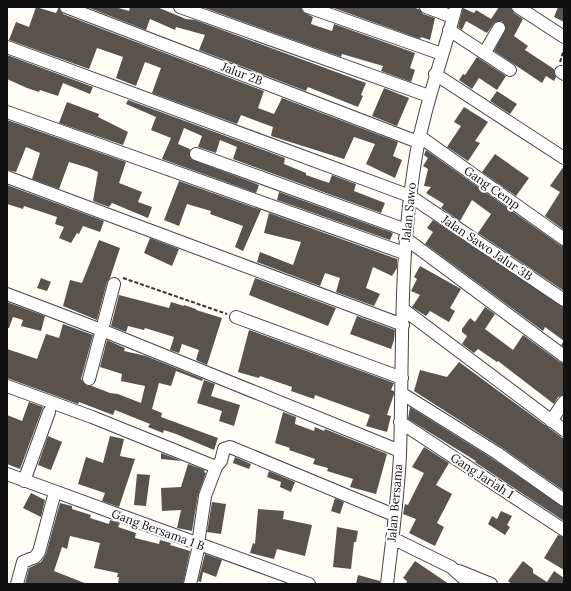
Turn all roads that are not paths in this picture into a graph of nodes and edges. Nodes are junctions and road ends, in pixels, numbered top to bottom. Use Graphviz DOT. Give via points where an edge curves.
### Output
graph roads {
  1 [pos="66,7"];
  2 [pos="180,7"];
  3 [pos="308,7"];
  4 [pos="426,7"];
  5 [pos="521,8"];
  6 [pos="455,12"];
  7 [pos="500,28"];
  8 [pos="449,30"];
  9 [pos="564,37"];
  10 [pos="7,47"];
  11 [pos="485,52"];
  12 [pos="442,54"];
  13 [pos="510,70"];
  14 [pos="435,74"];
  15 [pos="429,96"];
  16 [pos="7,112"];
  17 [pos="419,139"];
  18 [pos="196,154"];
  19 [pos="564,158"];
  20 [pos="7,177"];
  21 [pos="410,196"];
  22 [pos="406,234"];
  23 [pos="564,239"];
  24 [pos="404,253"];
  25 [pos="114,284"];
  26 [pos="7,294"];
  27 [pos="564,300"];
  28 [pos="403,309"];
  29 [pos="236,317"];
  30 [pos="403,325"];
  31 [pos="101,329"];
  32 [pos="564,356"];
  33 [pos="402,378"];
  34 [pos="88,379"];
  35 [pos="7,386"];
  36 [pos="401,392"];
  37 [pos="564,402"];
  38 [pos="49,412"];
  39 [pos="551,421"];
  40 [pos="400,422"];
  41 [pos="564,430"];
  42 [pos="400,451"];
  43 [pos="216,467"];
  44 [pos="7,474"];
  45 [pos="24,481"];
  46 [pos="55,492"];
  47 [pos="564,500"];
  48 [pos="394,515"];
  49 [pos="564,530"];
  50 [pos="392,538"];
  51 [pos="198,545"];
  52 [pos="451,567"];
  53 [pos="17,584"];
  54 [pos="190,584"];
  55 [pos="309,584"];
  56 [pos="387,584"];
  57 [pos="470,584"];
  58 [pos="491,584"];
  1 -- 17 [label="street, Jalur 2B"];
  2 -- 15 [label="street"];
  3 -- 12 [label="street"];
  4 -- 6 [label="street"];
  5 -- 9 [label="street"];
  6 -- 8 [label="street, Jalan Sawo"];
  7 -- 11 [label="street"];
  8 -- 11 [label="street"];
  8 -- 12 [label="street, Jalan Sawo"];
  10 -- 21 [label="street, Jalan Sawo Jalur 3B"];
  11 -- 13 [label="street"];
  12 -- 14 [label="street, Jalan Sawo"];
  14 -- 15 [label="street, Jalan Sawo"];
  14 -- 19 [label="street"];
  15 -- 17 [label="street, Jalan Sawo"];
  16 -- 24 [label="street"];
  17 -- 21 [label="street, Jalan Sawo"];
  17 -- 23 [label="street, Gang Cemp"];
  18 -- 22 [label="street"];
  20 -- 30 [label="street"];
  21 -- 22 [label="street, Jalan Sawo"];
  21 -- 27 [label="street, Jalan Sawo Jalur 3B"];
  22 -- 24 [label="street, Jalan Sawo"];
  22 -- 32 [label="street"];
  24 -- 28 [label="street, Jalan Sawo"];
  25 -- 31 [label="street"];
  26 -- 31 [label="street"];
  28 -- 30 [label="street, Jalan Sawo"];
  28 -- 39 [label="street"];
  29 -- 33 [label="street"];
  30 -- 33 [label="street, Jalan Sawo"];
  31 -- 34 [label="street"];
  31 -- 42 [label="street"];
  33 -- 36 [label="street, Jalan Sawo"];
  35 -- 43 [label="street" via="92,416"];
  36 -- 40 [label="street, Jalan Sawo"];
  36 -- 47 [label="street" via="497,453"];
  37 -- 39 [label="street"];
  38 -- 45 [label="street"];
  39 -- 41 [label="street"];
  40 -- 42 [label="street, Jalan Bersama"];
  40 -- 49 [label="street, Gang Jariah 1"];
  42 -- 48 [label="street, Jalan Bersama"];
  43 -- 48 [label="street" via="221,461 224,449 230,447"];
  43 -- 51 [label="street" via="205,496"];
  44 -- 45 [label="street, Gang Bersama 1 B"];
  45 -- 46 [label="street, Gang Bersama 1 B"];
  46 -- 51 [label="street, Gang Bersama 1 B"];
  46 -- 53 [label="street" via="40,548 35,557 23,562"];
  48 -- 50 [label="street, Jalan Bersama"];
  50 -- 52 [label="street"];
  50 -- 56 [label="street, Jalan Bersama"];
  51 -- 54 [label="street"];
  51 -- 55 [label="street, Gang Bersama 1 B"];
  52 -- 57 [label="street"];
  52 -- 58 [label="street"];
}
